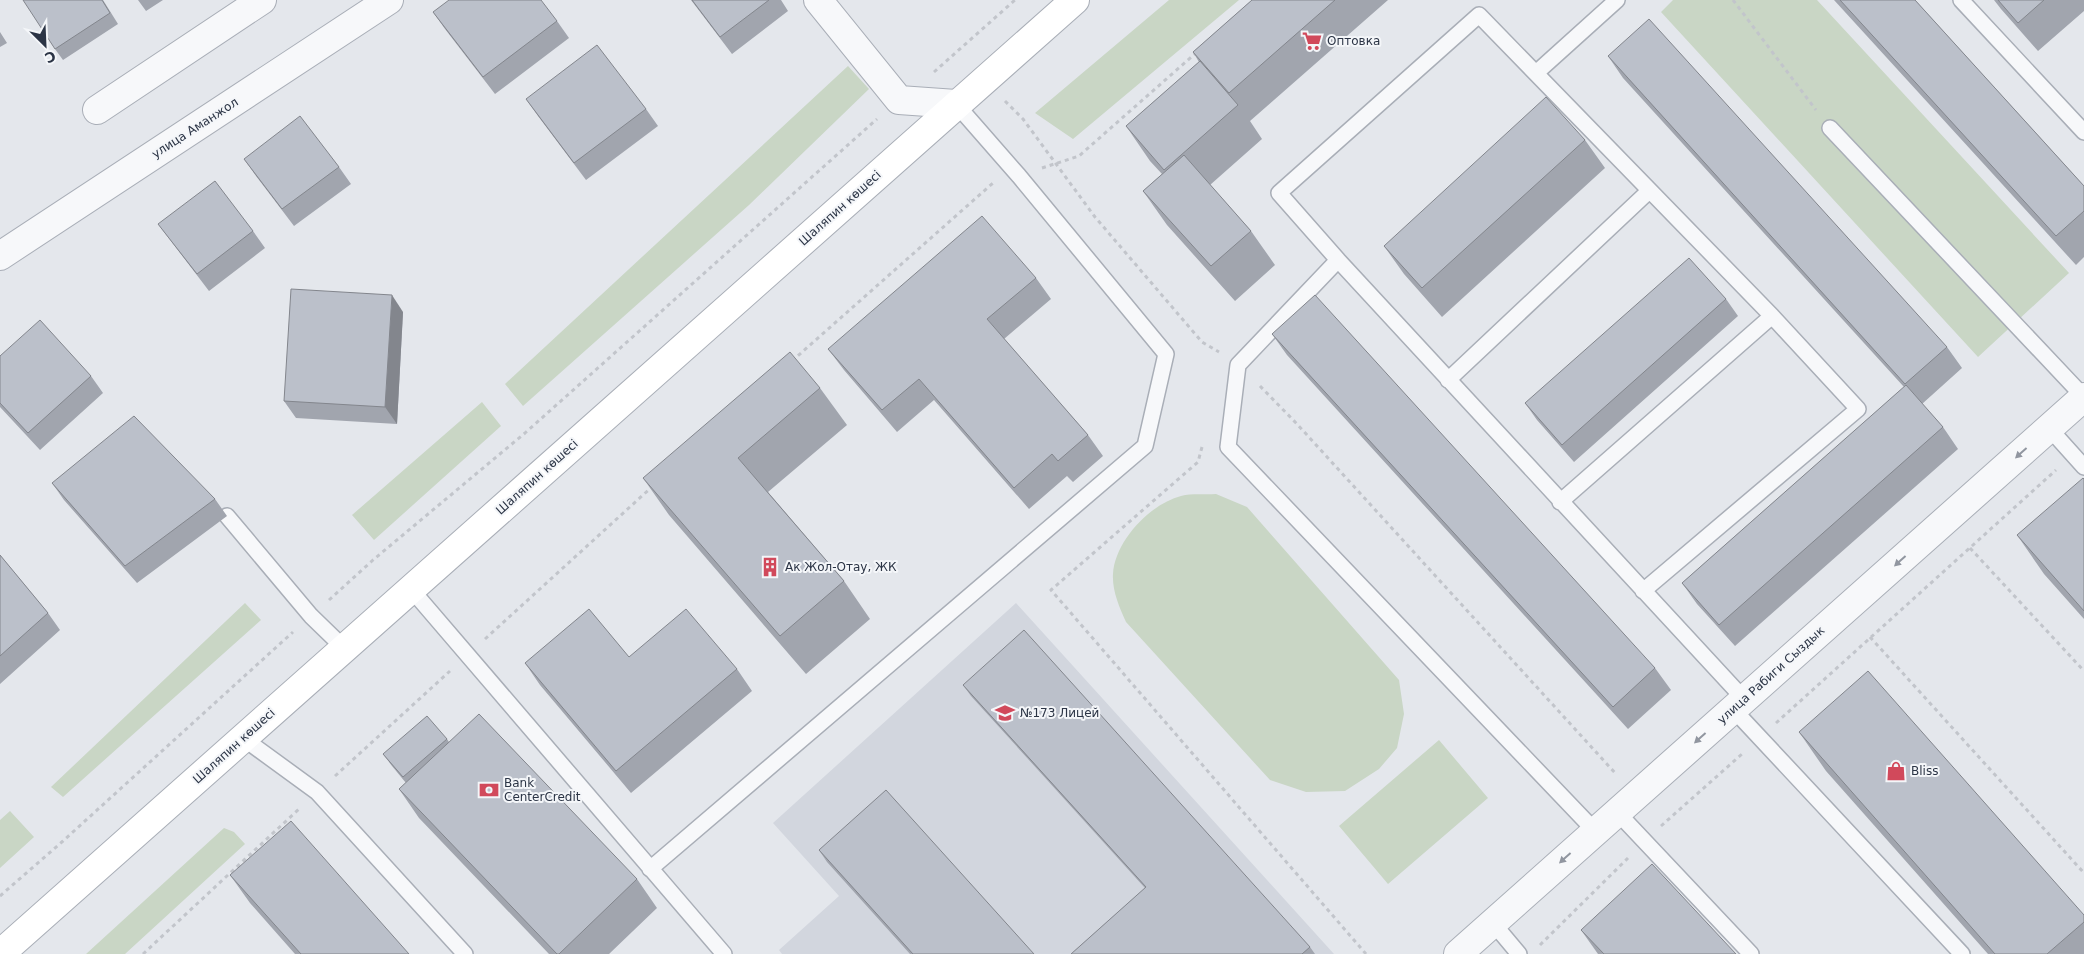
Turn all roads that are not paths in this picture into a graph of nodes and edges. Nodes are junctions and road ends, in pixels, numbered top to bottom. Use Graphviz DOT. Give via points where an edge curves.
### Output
graph roads {
  1 [pos="262,0"];
  2 [pos="390,0"];
  3 [pos="818,0"];
  4 [pos="1075,0"];
  5 [pos="1617,0"];
  6 [pos="1961,0"];
  7 [pos="1536,74"];
  8 [pos="956,104"];
  9 [pos="97,110"];
  10 [pos="1830,128"];
  11 [pos="2084,132"];
  12 [pos="1649,191"];
  13 [pos="0,256"];
  14 [pos="1338,260"];
  15 [pos="1772,316"];
  16 [pos="1448,380"];
  17 [pos="2084,397"];
  18 [pos="2049,428"];
  19 [pos="2084,468"];
  20 [pos="1560,502"];
  21 [pos="227,516"];
  22 [pos="411,589"];
  23 [pos="1643,591"];
  24 [pos="344,648"];
  25 [pos="1739,704"];
  26 [pos="243,738"];
  27 [pos="1626,804"];
  28 [pos="1595,832"];
  29 [pos="650,869"];
  30 [pos="1493,923"];
  31 [pos="0,954"];
  32 [pos="465,954"];
  33 [pos="724,954"];
  34 [pos="1458,954"];
  35 [pos="1519,954"];
  36 [pos="1751,954"];
  37 [pos="1962,954"];
  1 -- 9 [label="street"];
  2 -- 13 [label="street, улица Аманжол"];
  3 -- 8 [label="street" via="899,100"];
  4 -- 8 [label="main road, Шаляпин көшесі"];
  5 -- 7 [label="lane"];
  6 -- 11 [label="lane"];
  7 -- 12 [label="lane"];
  7 -- 14 [label="lane" via="1479,15 1279,193"];
  8 -- 22 [label="main road, Шаляпин көшесі"];
  8 -- 29 [label="lane" via="1166,354 1145,446"];
  10 -- 17 [label="lane"];
  12 -- 15 [label="lane"];
  12 -- 16 [label="lane"];
  14 -- 16 [label="lane"];
  14 -- 28 [label="lane" via="1238,365 1228,447"];
  15 -- 20 [label="lane"];
  15 -- 23 [label="lane" via="1858,409"];
  16 -- 20 [label="lane"];
  17 -- 18 [label="street, улица Рабиги Сыздык"];
  18 -- 19 [label="lane"];
  18 -- 25 [label="street, улица Рабиги Сыздык, one-way"];
  20 -- 23 [label="lane"];
  21 -- 24 [label="lane" via="311,616"];
  22 -- 24 [label="main road, Шаляпин көшесі"];
  22 -- 29 [label="lane"];
  23 -- 25 [label="lane"];
  24 -- 26 [label="main road, Шаляпин көшесі"];
  25 -- 27 [label="street, улица Рабиги Сыздык, one-way"];
  25 -- 37 [label="lane" via="1760,737"];
  26 -- 31 [label="main road, Шаляпин көшесі"];
  26 -- 32 [label="lane" via="317,792"];
  27 -- 28 [label="street, улица Рабиги Сыздык"];
  27 -- 36 [label="lane" via="1645,841"];
  28 -- 30 [label="street, улица Рабиги Сыздык, one-way"];
  29 -- 33 [label="lane"];
  30 -- 34 [label="street, улица Рабиги Сыздык"];
  30 -- 35 [label="lane"];
}
